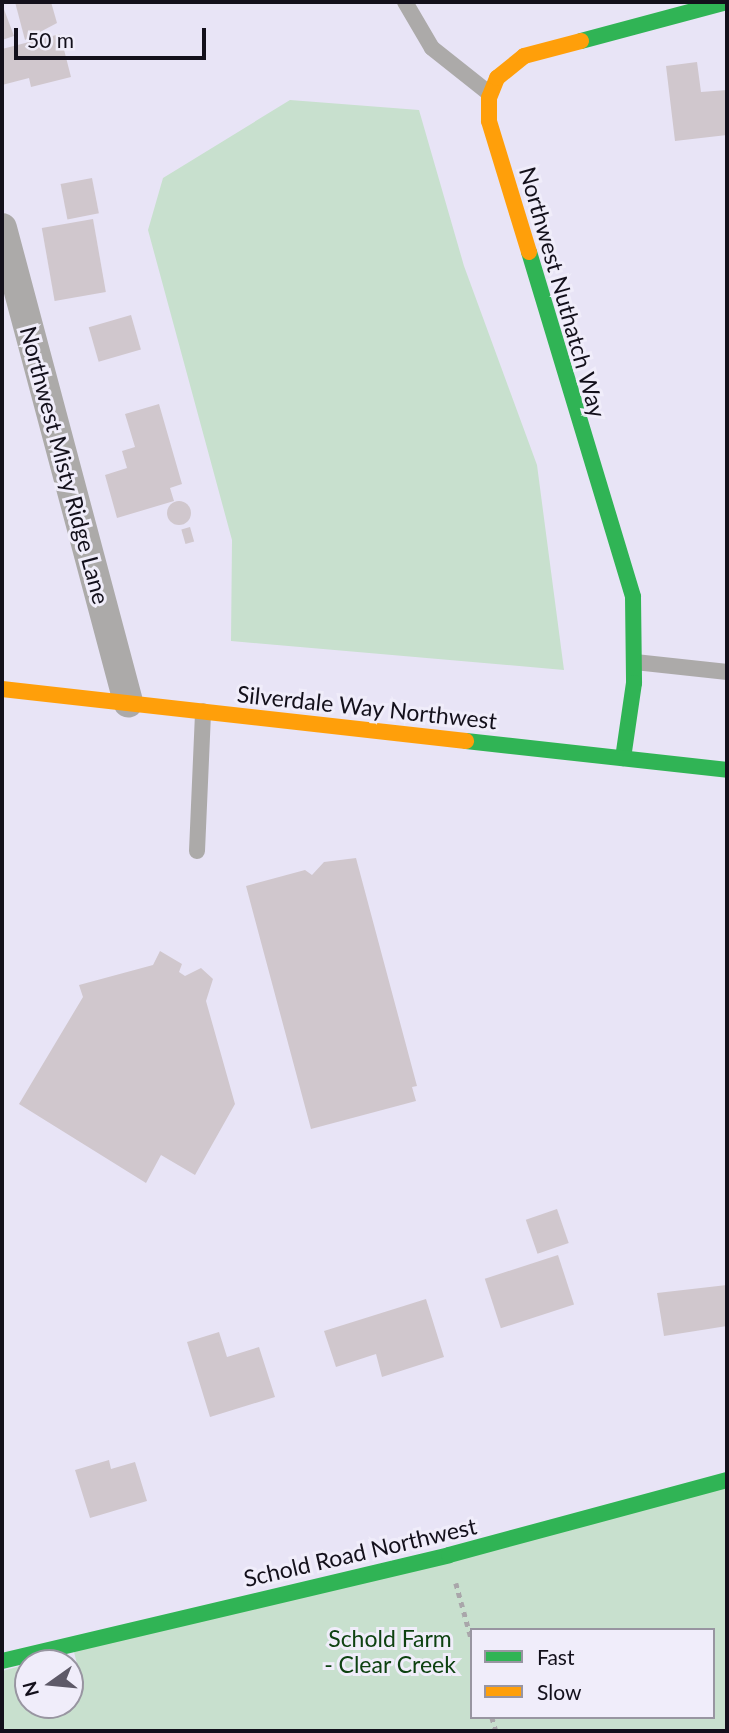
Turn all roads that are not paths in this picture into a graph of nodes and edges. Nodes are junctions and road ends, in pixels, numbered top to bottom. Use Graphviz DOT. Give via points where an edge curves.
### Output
graph roads {
  1 [pos="405,2"];
  2 [pos="727,2"];
  3 [pos="490,94"];
  4 [pos="2,228"];
  5 [pos="635,662"];
  6 [pos="727,672"];
  7 [pos="2,689"];
  8 [pos="128,703"];
  9 [pos="203,711"];
  10 [pos="623,758"];
  11 [pos="727,770"];
  12 [pos="197,851"];
  13 [pos="727,1480"];
  14 [pos="2,1661"];
  1 -- 3 [label="lane" via="432,48"];
  2 -- 3 [label="street" via="524,56 497,78"];
  3 -- 5 [label="street, Northwest Nuthatch Way" via="493,134 582,442 624,554"];
  4 -- 8 [label="street, Northwest Misty Ridge Lane"];
  5 -- 6 [label="lane"];
  5 -- 10 [label="street, Northwest Nuthatch Way"];
  7 -- 8 [label="street, Silverdale Way Northwest"];
  8 -- 9 [label="street, Silverdale Way Northwest"];
  9 -- 10 [label="street, Silverdale Way Northwest"];
  9 -- 12 [label="lane"];
  10 -- 11 [label="street, Silverdale Way Northwest"];
  13 -- 14 [label="street, Schold Road Northwest" via="449,1555"];
}
